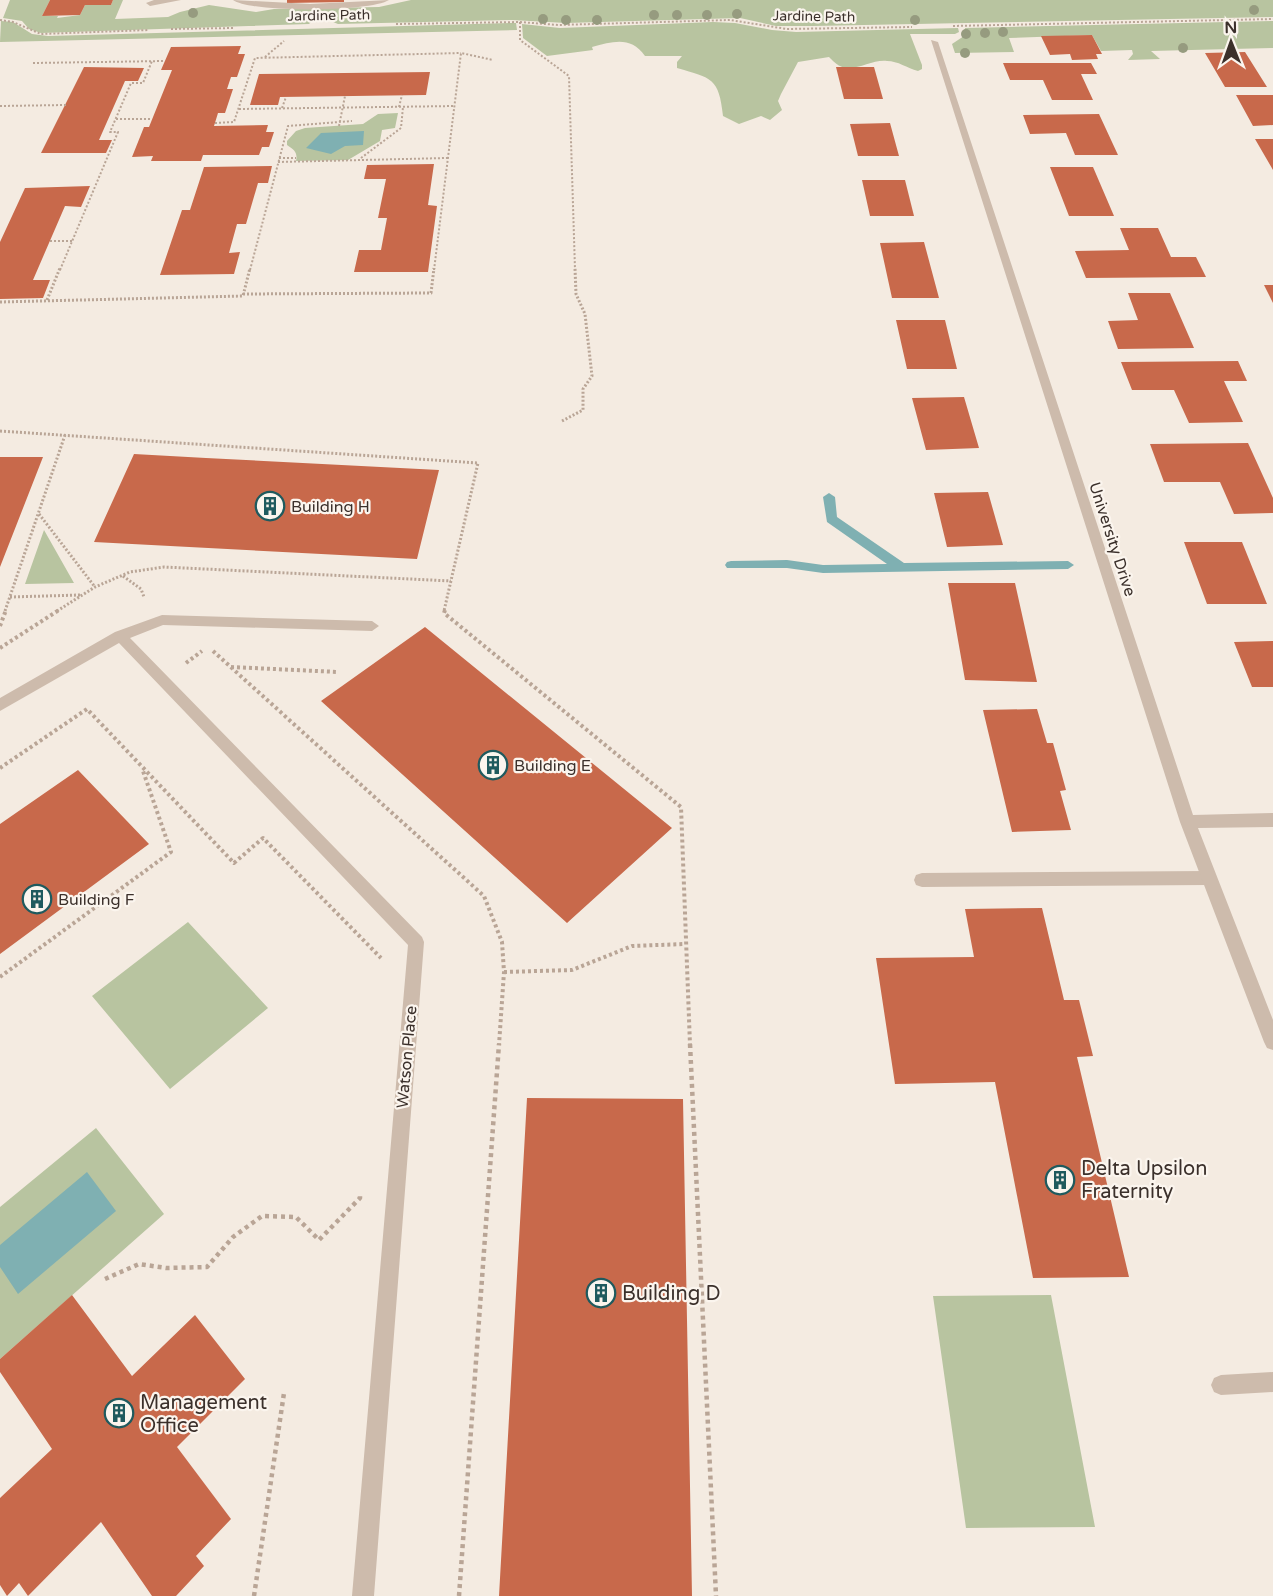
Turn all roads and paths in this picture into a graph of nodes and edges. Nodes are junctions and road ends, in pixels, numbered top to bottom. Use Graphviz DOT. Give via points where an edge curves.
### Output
graph roads {
  1 [pos="177,0"];
  2 [pos="237,0"];
  3 [pos="385,0"];
  4 [pos="150,3"];
  5 [pos="1273,19"];
  6 [pos="0,20"];
  7 [pos="520,22"];
  8 [pos="388,24"];
  9 [pos="950,26"];
  10 [pos="916,27"];
  11 [pos="240,28"];
  12 [pos="157,30"];
  13 [pos="169,30"];
  14 [pos="284,41"];
  15 [pos="934,42"];
  16 [pos="460,53"];
  17 [pos="264,57"];
  18 [pos="493,60"];
  19 [pos="152,61"];
  20 [pos="165,61"];
  21 [pos="33,63"];
  22 [pos="402,95"];
  23 [pos="345,96"];
  24 [pos="286,97"];
  25 [pos="115,104"];
  26 [pos="123,104"];
  27 [pos="66,105"];
  28 [pos="0,106"];
  29 [pos="454,106"];
  30 [pos="343,107"];
  31 [pos="401,107"];
  32 [pos="282,108"];
  33 [pos="239,109"];
  34 [pos="116,119"];
  35 [pos="153,119"];
  36 [pos="352,121"];
  37 [pos="215,123"];
  38 [pos="340,124"];
  39 [pos="296,158"];
  40 [pos="361,158"];
  41 [pos="447,158"];
  42 [pos="279,160"];
  43 [pos="50,241"];
  44 [pos="72,241"];
  45 [pos="243,294"];
  46 [pos="47,300"];
  47 [pos="0,302"];
  48 [pos="562,422"];
  49 [pos="0,431"];
  50 [pos="65,435"];
  51 [pos="38,514"];
  52 [pos="451,581"];
  53 [pos="95,587"];
  54 [pos="81,595"];
  55 [pos="10,597"];
  56 [pos="0,626"];
  57 [pos="372,626"];
  58 [pos="120,636"];
  59 [pos="208,647"];
  60 [pos="0,648"];
  61 [pos="229,667"];
  62 [pos="338,672"];
  63 [pos="0,705"];
  64 [pos="142,767"];
  65 [pos="0,768"];
  66 [pos="1273,820"];
  67 [pos="1188,822"];
  68 [pos="1208,878"];
  69 [pos="922,880"];
  70 [pos="685,944"];
  71 [pos="380,956"];
  72 [pos="504,972"];
  73 [pos="0,977"];
  74 [pos="1273,1042"];
  75 [pos="318,1240"];
  76 [pos="105,1279"];
  77 [pos="1273,1382"];
  78 [pos="1221,1385"];
  79 [pos="284,1393"];
  80 [pos="254,1596"];
  81 [pos="363,1596"];
  82 [pos="459,1596"];
  83 [pos="716,1596"];
  1 -- 4 [label="street"];
  2 -- 3 [label="street" via="276,6"];
  5 -- 9 [label="path"];
  6 -- 12 [label="path" via="16,21 28,31 41,34"];
  7 -- 8 [label="path, Jardine Path"];
  7 -- 10 [label="path, Jardine Path" via="558,25 730,20 787,29"];
  7 -- 48 [label="path" via="520,40 569,76 576,294 585,314 592,376 583,388 582,410"];
  11 -- 13 [label="path"];
  14 -- 17 [label="path"];
  15 -- 67 [label="street, University Drive"];
  16 -- 17 [label="path"];
  16 -- 18 [label="path"];
  16 -- 29 [label="path"];
  17 -- 33 [label="path" via="255,58"];
  19 -- 20 [label="path"];
  19 -- 21 [label="path"];
  19 -- 26 [label="path" via="143,83 131,83"];
  22 -- 31 [label="path"];
  23 -- 30 [label="path"];
  24 -- 32 [label="path"];
  25 -- 26 [label="path"];
  26 -- 34 [label="path"];
  27 -- 28 [label="path"];
  29 -- 31 [label="path"];
  29 -- 41 [label="path"];
  30 -- 31 [label="path"];
  30 -- 32 [label="path"];
  30 -- 38 [label="path"];
  31 -- 40 [label="path" via="400,128"];
  32 -- 33 [label="path"];
  33 -- 37 [label="path" via="234,122"];
  34 -- 35 [label="path"];
  34 -- 44 [label="path" via="111,132 118,132"];
  36 -- 38 [label="path"];
  38 -- 42 [label="path" via="288,126"];
  39 -- 42 [label="path"];
  40 -- 41 [label="path"];
  40 -- 42 [label="path"];
  41 -- 45 [label="path" via="431,293"];
  42 -- 45 [label="path"];
  43 -- 44 [label="path"];
  44 -- 46 [label="path"];
  45 -- 46 [label="path"];
  46 -- 47 [label="path"];
  49 -- 50 [label="path"];
  50 -- 51 [label="path"];
  50 -- 52 [label="path" via="478,464"];
  51 -- 53 [label="path"];
  51 -- 55 [label="path"];
  52 -- 53 [label="path" via="164,567 130,572"];
  52 -- 70 [label="path" via="444,613 681,807"];
  53 -- 54 [label="path"];
  54 -- 55 [label="path"];
  54 -- 60 [label="path"];
  55 -- 56 [label="path"];
  57 -- 58 [label="street" via="162,620"];
  58 -- 63 [label="street"];
  58 -- 81 [label="street, Watson Place" via="416,942"];
  59 -- 61 [label="path"];
  61 -- 62 [label="path"];
  61 -- 72 [label="path" via="484,896 502,942"];
  64 -- 65 [label="path" via="87,709"];
  64 -- 71 [label="path" via="234,863 263,838"];
  64 -- 73 [label="path" via="171,852"];
  66 -- 67 [label="street"];
  67 -- 68 [label="street, University Drive"];
  68 -- 69 [label="street"];
  68 -- 74 [label="street, University Drive"];
  70 -- 72 [label="path" via="632,946 572,969"];
  70 -- 83 [label="path"];
  72 -- 82 [label="path"];
  75 -- 76 [label="path" via="296,1217 262,1216 233,1237 207,1267 139,1264"];
  77 -- 78 [label="street"];
  79 -- 80 [label="path"];
}
